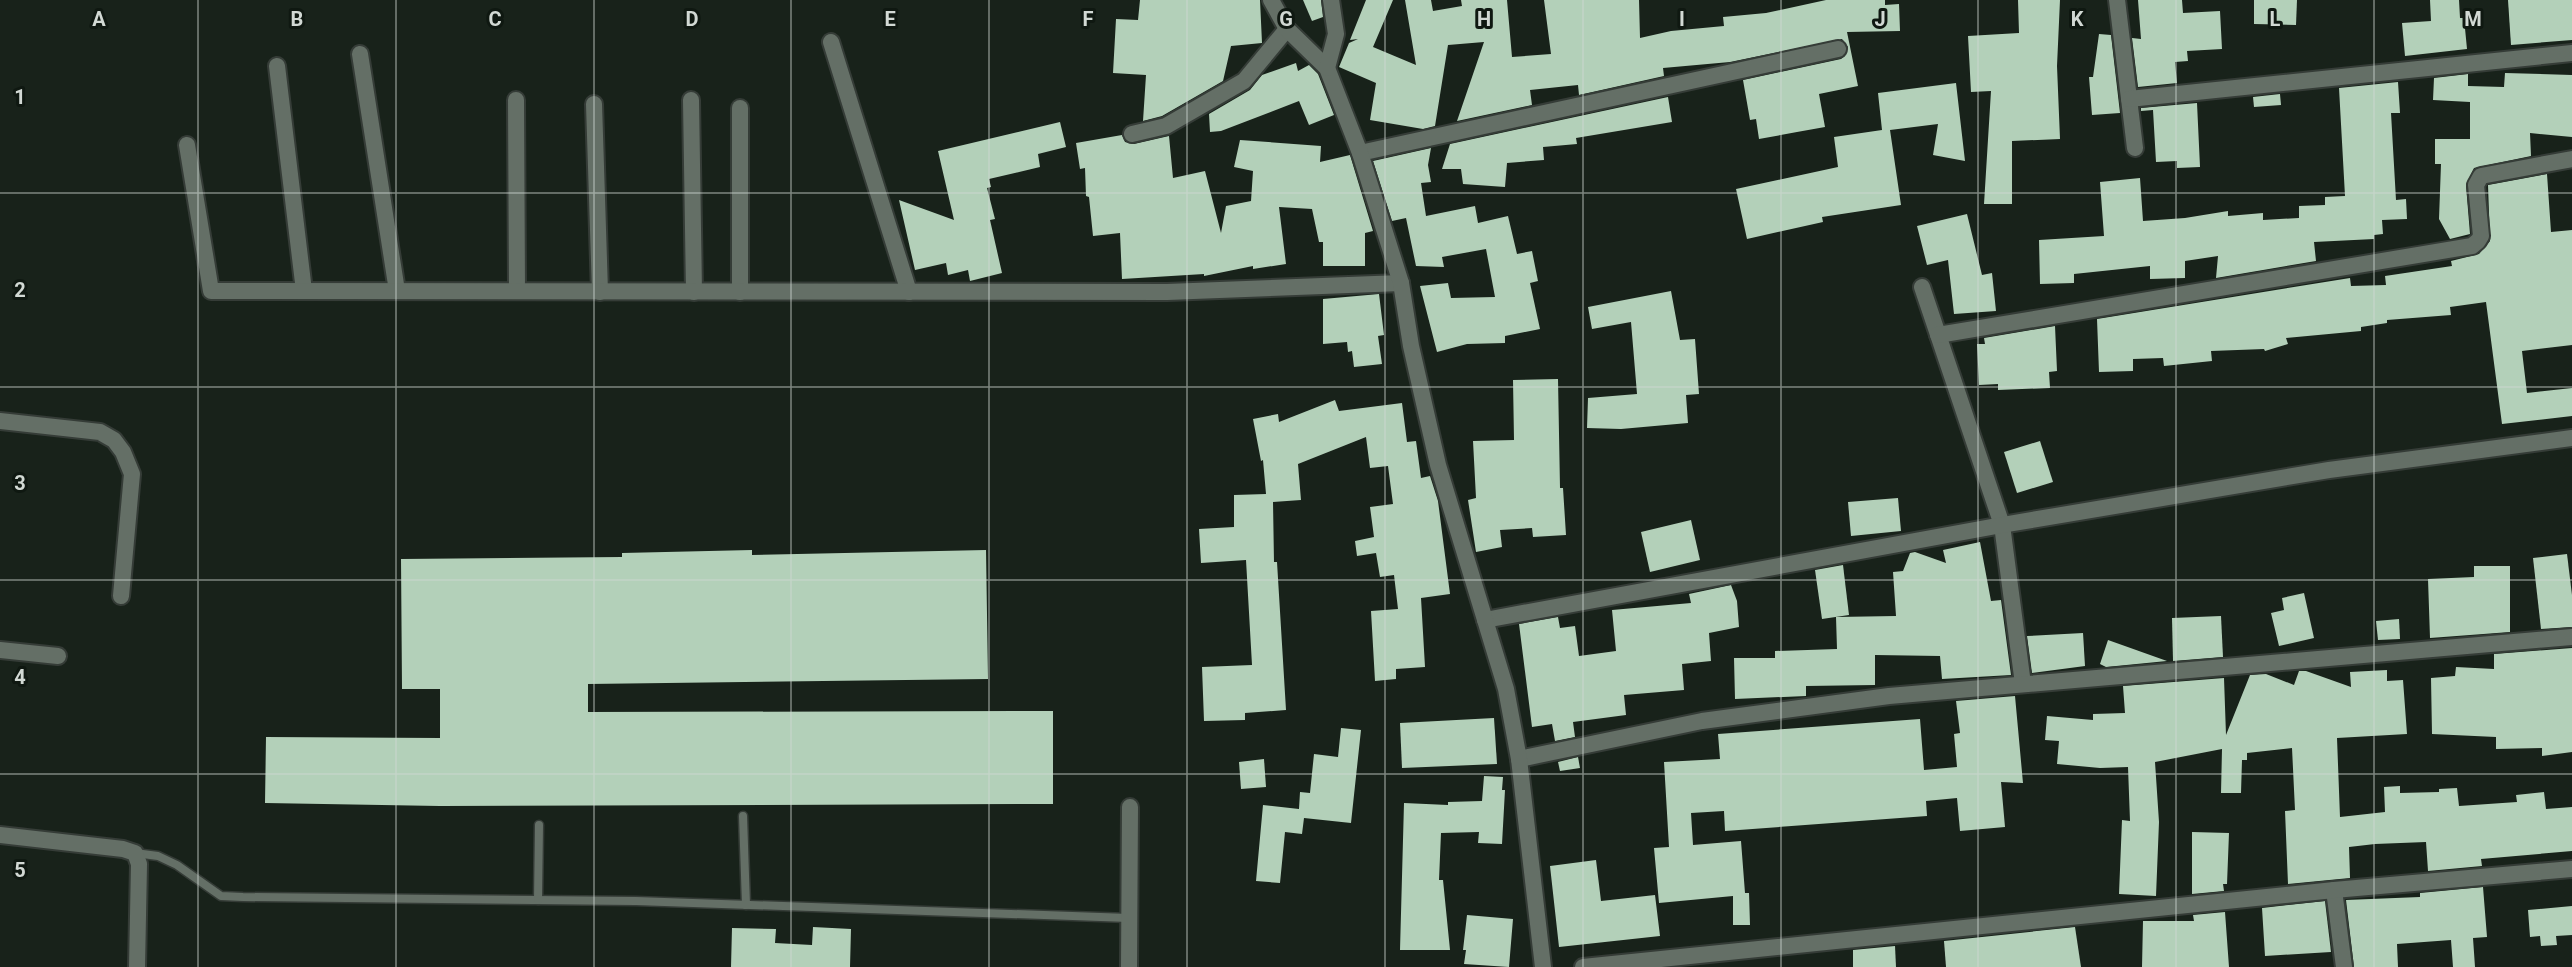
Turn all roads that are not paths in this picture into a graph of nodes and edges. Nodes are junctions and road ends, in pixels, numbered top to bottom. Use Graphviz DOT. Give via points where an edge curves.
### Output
graph roads {
  1 [pos="1271,0"];
  2 [pos="1331,0"];
  3 [pos="2117,0"];
  4 [pos="1287,29"];
  5 [pos="831,42"];
  6 [pos="1838,49"];
  7 [pos="2572,53"];
  8 [pos="360,54"];
  9 [pos="278,66"];
  10 [pos="1328,68"];
  11 [pos="2129,99"];
  12 [pos="516,100"];
  13 [pos="692,100"];
  14 [pos="594,104"];
  15 [pos="740,108"];
  16 [pos="1132,134"];
  17 [pos="187,145"];
  18 [pos="2134,148"];
  19 [pos="1360,153"];
  20 [pos="2572,159"];
  21 [pos="1401,283"];
  22 [pos="1922,287"];
  23 [pos="304,291"];
  24 [pos="397,291"];
  25 [pos="517,291"];
  26 [pos="600,292"];
  27 [pos="694,292"];
  28 [pos="740,292"];
  29 [pos="909,292"];
  30 [pos="1938,335"];
  31 [pos="0,421"];
  32 [pos="2572,438"];
  33 [pos="2002,525"];
  34 [pos="121,596"];
  35 [pos="1485,620"];
  36 [pos="2572,637"];
  37 [pos="0,650"];
  38 [pos="58,656"];
  39 [pos="2023,684"];
  40 [pos="1520,759"];
  41 [pos="1130,807"];
  42 [pos="743,816"];
  43 [pos="538,825"];
  44 [pos="0,835"];
  45 [pos="135,853"];
  46 [pos="2572,869"];
  47 [pos="2334,890"];
  48 [pos="538,900"];
  49 [pos="746,905"];
  50 [pos="1129,918"];
  51 [pos="137,967"];
  52 [pos="1129,967"];
  53 [pos="1543,967"];
  54 [pos="1584,967"];
  55 [pos="2344,967"];
  1 -- 4 [label="street"];
  2 -- 10 [label="street" via="1336,34"];
  3 -- 11 [label="street"];
  4 -- 10 [label="street"];
  4 -- 16 [label="street" via="1244,81 1166,126"];
  5 -- 29 [label="street"];
  6 -- 19 [label="street"];
  7 -- 11 [label="street"];
  8 -- 24 [label="street"];
  9 -- 23 [label="street"];
  10 -- 19 [label="street"];
  11 -- 18 [label="street"];
  12 -- 25 [label="street"];
  13 -- 27 [label="street"];
  14 -- 26 [label="street"];
  15 -- 28 [label="street"];
  17 -- 23 [label="street" via="211,291"];
  19 -- 21 [label="street"];
  20 -- 30 [label="street" via="2481,176 2476,185 2481,236 2472,246"];
  21 -- 29 [label="street" via="1167,292"];
  21 -- 35 [label="street" via="1438,465"];
  22 -- 30 [label="street"];
  23 -- 24 [label="street"];
  24 -- 25 [label="street"];
  25 -- 26 [label="street"];
  26 -- 27 [label="street"];
  27 -- 28 [label="street"];
  28 -- 29 [label="street"];
  30 -- 33 [label="street"];
  31 -- 34 [label="street" via="100,432 114,440 132,474"];
  32 -- 33 [label="street" via="2329,470"];
  33 -- 35 [label="street"];
  33 -- 39 [label="street"];
  35 -- 40 [label="street" via="1506,689"];
  36 -- 39 [label="street"];
  37 -- 38 [label="street"];
  39 -- 40 [label="street" via="1889,696 1702,721"];
  40 -- 53 [label="street"];
  41 -- 50 [label="street"];
  42 -- 49 [label="lane"];
  43 -- 48 [label="lane"];
  44 -- 45 [label="street"];
  45 -- 48 [label="lane" via="158,856 177,865 221,896"];
  45 -- 51 [label="street" via="139,864"];
  46 -- 47 [label="street"];
  47 -- 54 [label="street"];
  47 -- 55 [label="street"];
  48 -- 49 [label="lane"];
  49 -- 50 [label="lane"];
  50 -- 52 [label="street"];
}
